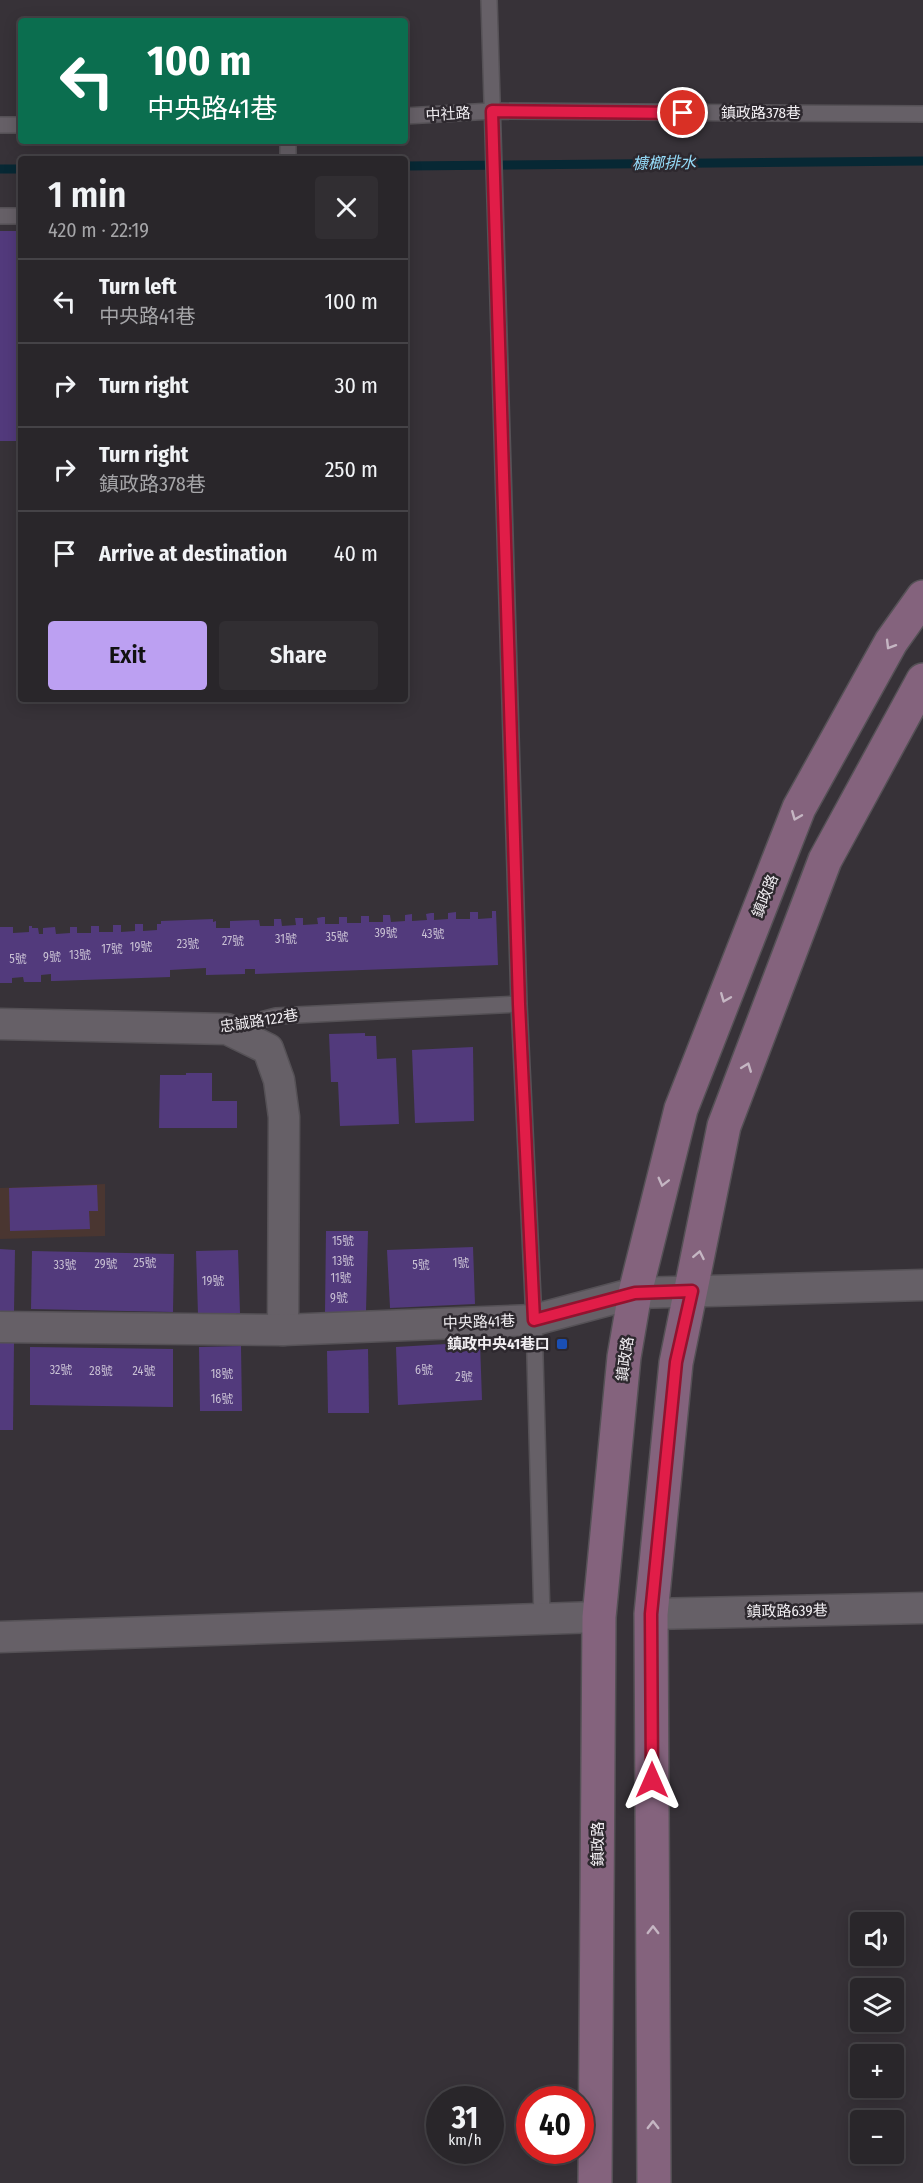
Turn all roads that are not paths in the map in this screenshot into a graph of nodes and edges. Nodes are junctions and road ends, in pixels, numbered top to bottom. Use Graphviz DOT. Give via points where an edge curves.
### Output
graph roads {
  1 [pos="489,0"];
  2 [pos="492,111"];
  3 [pos="923,114"];
  4 [pos="408,116"];
  5 [pos="0,125"];
  6 [pos="18,125"];
  7 [pos="0,216"];
  8 [pos="18,216"];
  9 [pos="923,597"];
  10 [pos="923,680"];
  11 [pos="519,1004"];
  12 [pos="0,1024"];
  13 [pos="227,1029"];
  14 [pos="923,1285"];
  15 [pos="692,1291"];
  16 [pos="635,1293"];
  17 [pos="534,1320"];
  18 [pos="0,1328"];
  19 [pos="283,1330"];
  20 [pos="923,1608"];
  21 [pos="651,1614"];
  22 [pos="599,1617"];
  23 [pos="542,1618"];
  24 [pos="0,1636"];
  25 [pos="595,2183"];
  26 [pos="654,2183"];
  1 -- 2 [label="lane"];
  2 -- 3 [label="lane, 鎮政路378巷"];
  2 -- 4 [label="lane, 中社路"];
  2 -- 11 [label="lane"];
  5 -- 6 [label="lane"];
  7 -- 8 [label="lane"];
  9 -- 16 [label="street, 鎮政路, one-way" via="891,642 799,808 681,1109"];
  15 -- 10 [label="street, one-way" via="724,1126 825,860"];
  11 -- 13 [label="lane, 忠誠路122巷" via="276,1016"];
  11 -- 17 [label="lane"];
  12 -- 13 [label="street, 忠誠路122巷"];
  13 -- 19 [label="street" via="268,1049 279,1080 284,1117"];
  14 -- 15 [label="street, 中央路41巷"];
  15 -- 16 [label="street, 中央路41巷"];
  15 -- 21 [label="street" via="676,1362"];
  16 -- 17 [label="street, 中央路41巷"];
  16 -- 22 [label="street, 鎮政路" via="624,1357"];
  17 -- 19 [label="street, 中央路41巷"];
  17 -- 23 [label="lane"];
  18 -- 19 [label="street, 中央路41巷"];
  20 -- 21 [label="street, 鎮政路639巷"];
  26 -- 21 [label="street, one-way"];
  22 -- 23 [label="street"];
  22 -- 25 [label="street, 鎮政路"];
  23 -- 24 [label="street"];
}
